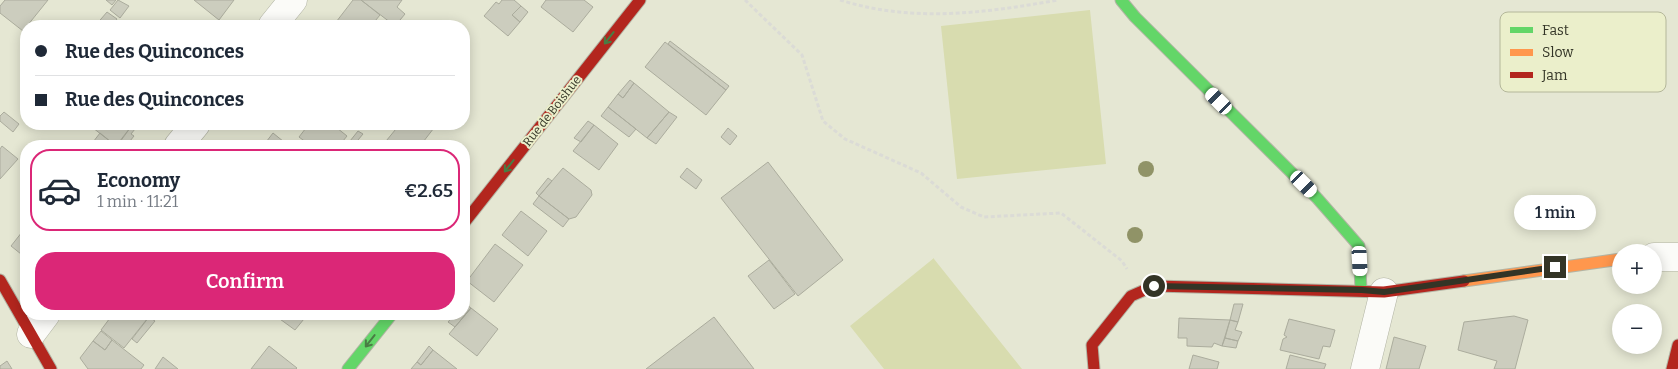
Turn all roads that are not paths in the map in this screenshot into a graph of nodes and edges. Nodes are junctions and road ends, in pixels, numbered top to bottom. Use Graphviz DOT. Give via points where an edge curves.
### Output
graph roads {
  1 [pos="293,0"];
  2 [pos="640,0"];
  3 [pos="1121,0"];
  4 [pos="277,20"];
  5 [pos="191,130"];
  6 [pos="183,140"];
  7 [pos="470,215"];
  8 [pos="1662,257"];
  9 [pos="1678,257"];
  10 [pos="1612,260"];
  11 [pos="0,280"];
  12 [pos="1373,291"];
  13 [pos="20,303"];
  14 [pos="387,320"];
  15 [pos="39,324"];
  16 [pos="1678,345"];
  17 [pos="51,369"];
  18 [pos="348,369"];
  19 [pos="1094,369"];
  20 [pos="1365,369"];
  21 [pos="1672,369"];
  1 -- 4 [label="street"];
  2 -- 7 [label="street, Rue de Boishue, one-way"];
  3 -- 12 [label="street" via="1318,198 1359,246"];
  5 -- 6 [label="street"];
  8 -- 9 [label="street"];
  10 -- 12 [label="street"];
  11 -- 13 [label="street"];
  12 -- 19 [label="street" via="1154,286 1131,296 1092,345"];
  12 -- 20 [label="street"];
  14 -- 18 [label="street, one-way"];
  15 -- 17 [label="street"];
  16 -- 21 [label="street"];
}
